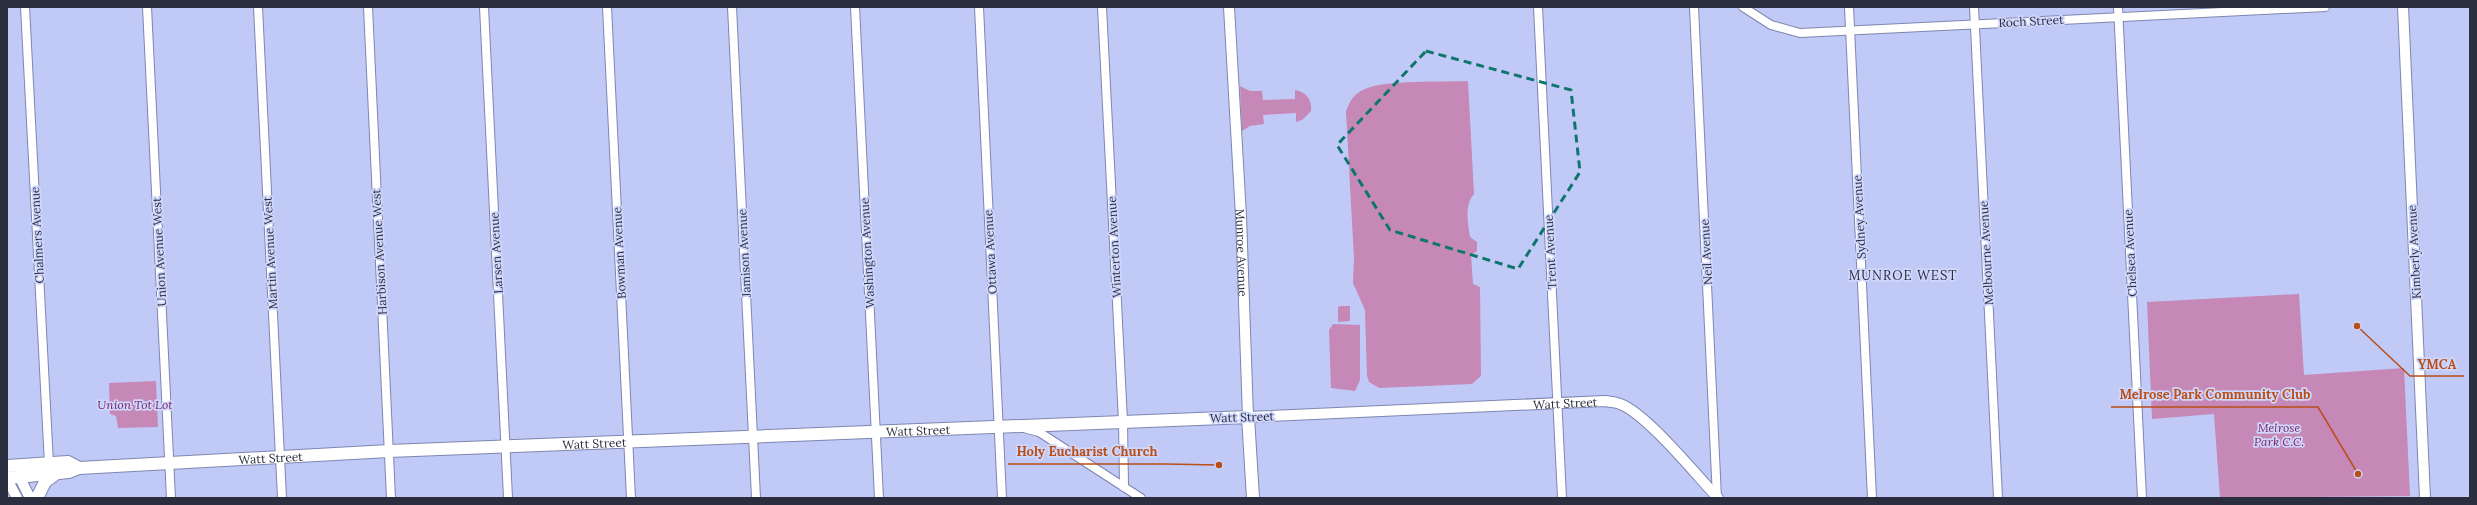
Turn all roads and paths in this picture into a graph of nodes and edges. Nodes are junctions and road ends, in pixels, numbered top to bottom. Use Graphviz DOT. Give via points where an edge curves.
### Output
graph roads {
  1 [pos="25,7"];
  2 [pos="147,7"];
  3 [pos="258,7"];
  4 [pos="368,7"];
  5 [pos="484,7"];
  6 [pos="607,7"];
  7 [pos="732,7"];
  8 [pos="855,7"];
  9 [pos="979,7"];
  10 [pos="1102,7"];
  11 [pos="1229,7"];
  12 [pos="1538,7"];
  13 [pos="1694,7"];
  14 [pos="1743,7"];
  15 [pos="1849,7"];
  16 [pos="1974,7"];
  17 [pos="2118,7"];
  18 [pos="2325,7"];
  19 [pos="2402,7"];
  20 [pos="2262,9"];
  21 [pos="2118,16"];
  22 [pos="1975,24"];
  23 [pos="1850,30"];
  24 [pos="1558,402"];
  25 [pos="1248,416"];
  26 [pos="1123,421"];
  27 [pos="999,426"];
  28 [pos="1014,426"];
  29 [pos="875,431"];
  30 [pos="753,436"];
  31 [pos="628,441"];
  32 [pos="506,447"];
  33 [pos="389,451"];
  34 [pos="280,457"];
  35 [pos="49,464"];
  36 [pos="169,464"];
  37 [pos="79,468"];
  38 [pos="10,470"];
  39 [pos="58,473"];
  40 [pos="1124,487"];
  41 [pos="18,498"];
  42 [pos="30,498"];
  43 [pos="37,498"];
  44 [pos="171,498"];
  45 [pos="282,498"];
  46 [pos="391,498"];
  47 [pos="508,498"];
  48 [pos="631,498"];
  49 [pos="756,498"];
  50 [pos="879,498"];
  51 [pos="1002,498"];
  52 [pos="1141,498"];
  53 [pos="1253,498"];
  54 [pos="1562,498"];
  55 [pos="1718,498"];
  56 [pos="1872,498"];
  57 [pos="1998,498"];
  58 [pos="2142,498"];
  59 [pos="2425,498"];
  1 -- 35 [label="street, Chalmers Avenue"];
  2 -- 36 [label="street, Union Avenue West"];
  3 -- 34 [label="street, Martin Avenue West"];
  4 -- 33 [label="street, Harbison Avenue West"];
  5 -- 32 [label="street, Larsen Avenue"];
  6 -- 31 [label="street, Bowman Avenue"];
  7 -- 30 [label="street, Jamison Avenue"];
  8 -- 29 [label="street, Washington Avenue"];
  9 -- 27 [label="street, Ottawa Avenue"];
  10 -- 26 [label="street, Winterton Avenue"];
  11 -- 25 [label="street, Munroe Avenue"];
  12 -- 24 [label="street, Trent Avenue"];
  13 -- 55 [label="street, Neil Avenue"];
  14 -- 23 [label="street, Roch Street" via="1770,24 1788,31 1800,33"];
  15 -- 23 [label="street, Sydney Avenue"];
  16 -- 22 [label="street, Melbourne Avenue"];
  17 -- 21 [label="street, Chelsea Avenue"];
  18 -- 20 [label="street, Roch Street"];
  19 -- 59 [label="street, Kimberly Avenue"];
  20 -- 21 [label="street, Roch Street"];
  21 -- 22 [label="street, Roch Street"];
  21 -- 58 [label="street, Chelsea Avenue"];
  22 -- 23 [label="street, Roch Street"];
  22 -- 57 [label="street, Melbourne Avenue"];
  23 -- 56 [label="street, Sydney Avenue"];
  24 -- 25 [label="street, Watt Street"];
  24 -- 54 [label="street, Trent Avenue"];
  24 -- 55 [label="street, Watt Street" via="1605,401 1632,410"];
  25 -- 26 [label="main road, Watt Street"];
  25 -- 53 [label="main road, Munroe Avenue"];
  26 -- 28 [label="main road, Watt Street"];
  26 -- 40 [label="street, Winterton Avenue"];
  27 -- 28 [label="main road, Watt Street"];
  27 -- 29 [label="main road, Watt Street"];
  27 -- 51 [label="street, Ottawa Avenue"];
  28 -- 40 [label="street" via="1039,432"];
  29 -- 30 [label="main road, Watt Street"];
  29 -- 50 [label="street, Washington Avenue"];
  30 -- 31 [label="main road, Watt Street"];
  30 -- 49 [label="street, Jamison Avenue"];
  31 -- 32 [label="main road, Watt Street"];
  31 -- 48 [label="street, Bowman Avenue"];
  32 -- 33 [label="main road, Watt Street"];
  32 -- 47 [label="street, Larsen Avenue"];
  33 -- 34 [label="main road, Watt Street"];
  33 -- 46 [label="street, Harbison Avenue West"];
  34 -- 36 [label="main road, Watt Street"];
  34 -- 45 [label="street, Martin Avenue West"];
  35 -- 37 [label="main road, Watt Street" via="68,462"];
  35 -- 38 [label="main road, Watt Street"];
  36 -- 37 [label="main road, Watt Street"];
  36 -- 44 [label="street, Union Avenue West"];
  37 -- 39 [label="main road, Watt Street"];
  38 -- 39 [label="main road, Watt Street"];
  38 -- 41 [label="street"];
  38 -- 42 [label="street"];
  39 -- 43 [label="main road" via="45,482"];
  40 -- 52 [label="street"];
}
